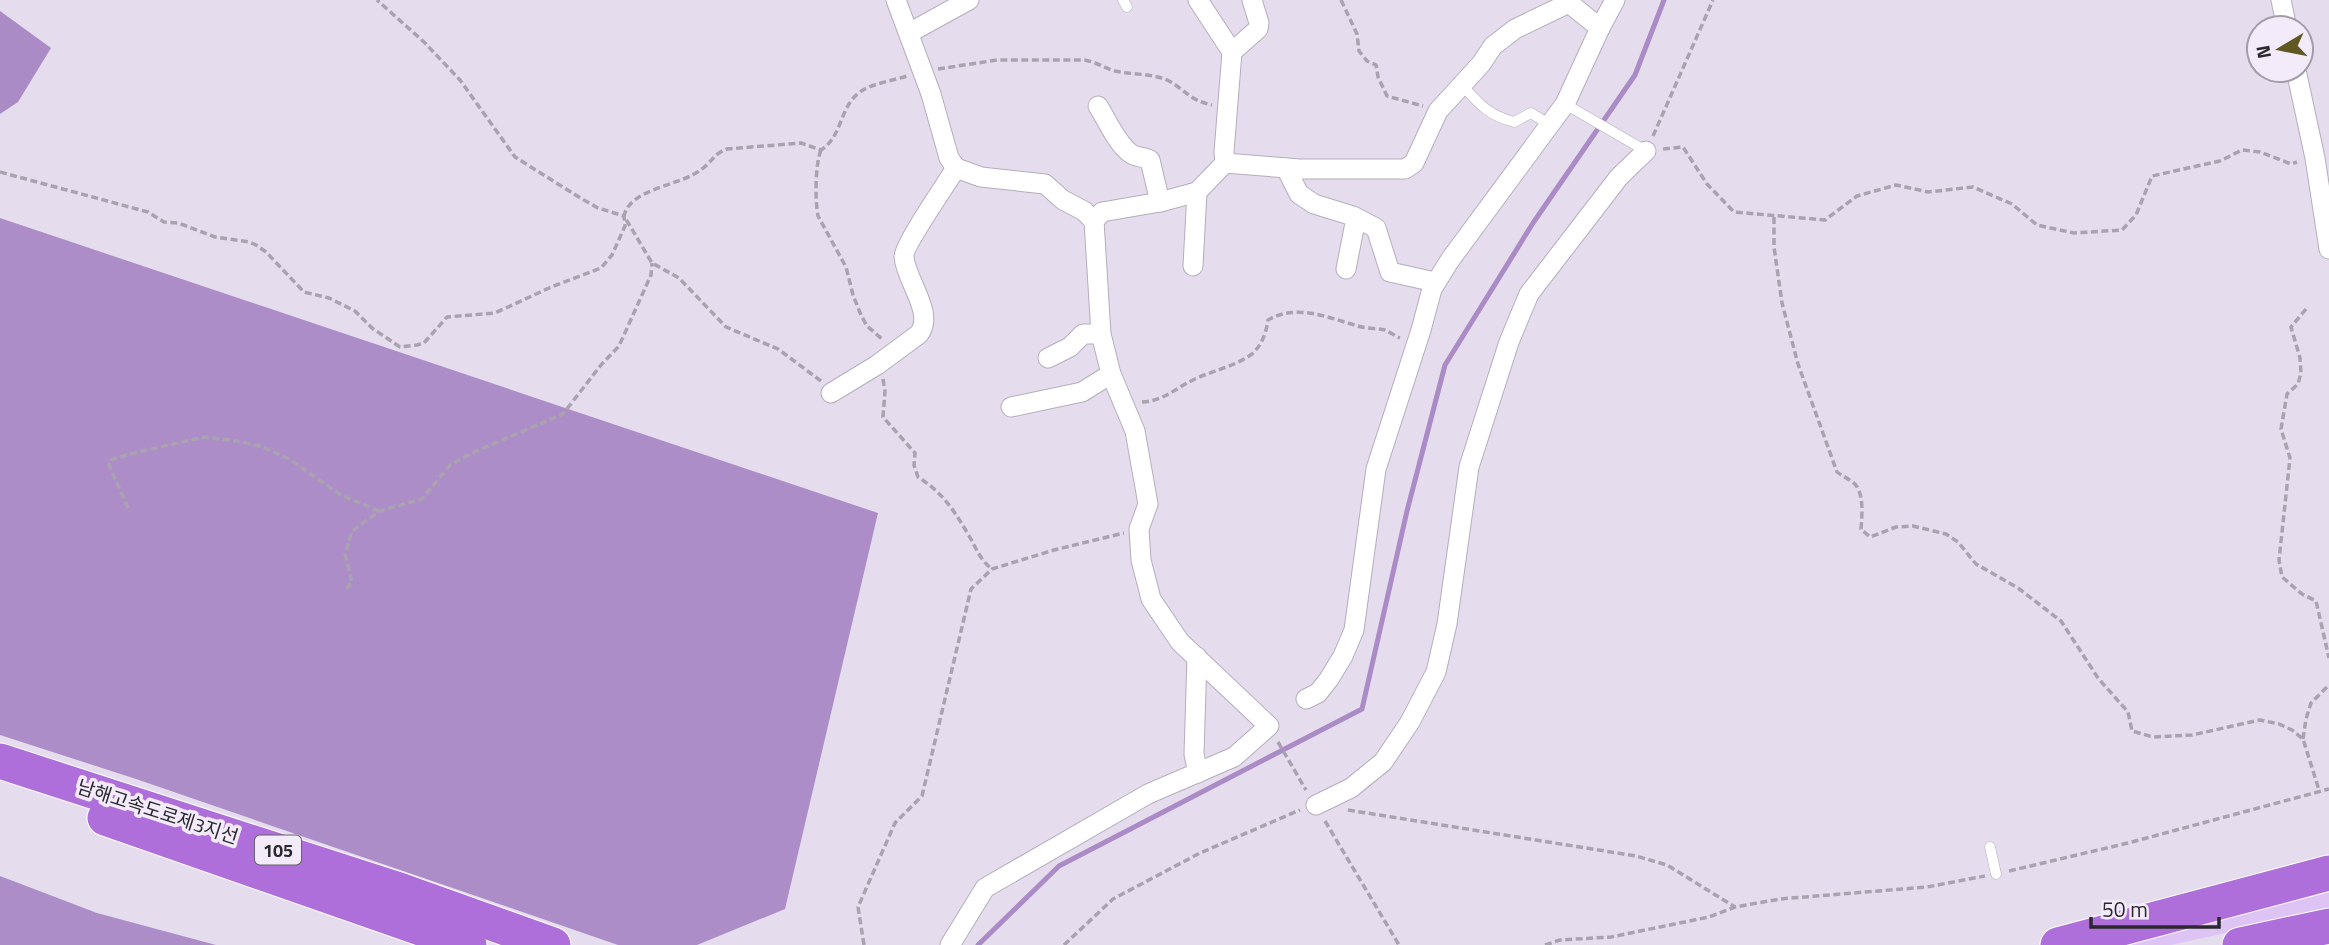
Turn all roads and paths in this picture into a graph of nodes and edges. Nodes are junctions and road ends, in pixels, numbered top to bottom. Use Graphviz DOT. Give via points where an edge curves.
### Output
graph roads {
  1 [pos="377,0"];
  2 [pos="896,0"];
  3 [pos="969,0"];
  4 [pos="1198,0"];
  5 [pos="1252,0"];
  6 [pos="1341,0"];
  7 [pos="1615,0"];
  8 [pos="1713,0"];
  9 [pos="1570,2"];
  10 [pos="1601,28"];
  11 [pos="909,33"];
  12 [pos="1232,52"];
  13 [pos="922,71"];
  14 [pos="2299,84"];
  15 [pos="1462,85"];
  16 [pos="1565,104"];
  17 [pos="1098,106"];
  18 [pos="1227,106"];
  19 [pos="1438,111"];
  20 [pos="1549,125"];
  21 [pos="821,150"];
  22 [pos="1646,151"];
  23 [pos="2315,158"];
  24 [pos="1225,163"];
  25 [pos="956,168"];
  26 [pos="1286,168"];
  27 [pos="0,172"];
  28 [pos="1197,192"];
  29 [pos="1160,202"];
  30 [pos="624,216"];
  31 [pos="1774,217"];
  32 [pos="1356,218"];
  33 [pos="1094,221"];
  34 [pos="2329,249"];
  35 [pos="652,262"];
  36 [pos="1193,266"];
  37 [pos="1346,269"];
  38 [pos="1435,282"];
  39 [pos="2306,309"];
  40 [pos="1101,334"];
  41 [pos="1416,344"];
  42 [pos="1048,358"];
  43 [pos="884,360"];
  44 [pos="1111,374"];
  45 [pos="831,393"];
  46 [pos="1123,402"];
  47 [pos="1011,407"];
  48 [pos="128,508"];
  49 [pos="379,512"];
  50 [pos="1139,528"];
  51 [pos="992,569"];
  52 [pos="346,589"];
  53 [pos="1197,657"];
  54 [pos="2329,658"];
  55 [pos="2329,685"];
  56 [pos="1306,699"];
  57 [pos="1269,726"];
  58 [pos="2304,739"];
  59 [pos="0,761"];
  60 [pos="1198,773"];
  61 [pos="0,781"];
  62 [pos="2329,789"];
  63 [pos="2319,790"];
  64 [pos="1313,800"];
  65 [pos="1990,847"];
  66 [pos="2329,873"];
  67 [pos="1996,874"];
  68 [pos="1735,907"];
  69 [pos="2329,926"];
  70 [pos="469,945"];
  71 [pos="554,945"];
  72 [pos="864,945"];
  73 [pos="950,945"];
  74 [pos="1064,945"];
  75 [pos="1399,945"];
  76 [pos="1545,945"];
  77 [pos="2058,945"];
  78 [pos="2240,945"];
  1 -- 30 [label="path" via="460,80 515,157 582,200"];
  2 -- 11 [label="street"];
  3 -- 11 [label="street"];
  4 -- 12 [label="street"];
  5 -- 12 [label="street" via="1258,29"];
  6 -- 19 [label="path" via="1357,34 1359,51 1376,65 1387,96"];
  7 -- 10 [label="street"];
  8 -- 22 [label="path"];
  9 -- 10 [label="street"];
  9 -- 15 [label="street" via="1515,29 1493,46"];
  10 -- 16 [label="street"];
  11 -- 13 [label="street"];
  12 -- 18 [label="street"];
  13 -- 18 [label="path" via="997,60 1084,60 1119,72 1159,77 1198,102"];
  13 -- 21 [label="path" via="861,92 843,113 837,134"];
  13 -- 25 [label="street"];
  14 -- 23 [label="street"];
  15 -- 19 [label="street"];
  15 -- 20 [label="lane" via="1497,117 1514,122 1531,113"];
  16 -- 20 [label="street"];
  16 -- 22 [label="lane"];
  17 -- 29 [label="street" via="1126,150 1150,160"];
  18 -- 24 [label="street"];
  19 -- 26 [label="street" via="1414,163 1405,169"];
  20 -- 38 [label="street"];
  21 -- 30 [label="path" via="801,143 727,149 690,176 636,198 626,206"];
  21 -- 43 [label="path" via="818,216 846,267 861,315 883,340"];
  22 -- 31 [label="path" via="1683,148 1707,184 1734,212"];
  22 -- 64 [label="street" via="1619,177 1529,294 1509,342 1469,467 1436,672 1383,762 1350,788"];
  23 -- 31 [label="path" via="2291,164 2242,150 2220,161 2152,176 2136,215 2122,230 2074,233 2037,225 2012,204 1973,187 1928,192 1896,185 1857,196 1825,219"];
  23 -- 34 [label="street"];
  24 -- 26 [label="street"];
  24 -- 28 [label="street"];
  25 -- 33 [label="street" via="981,177 1045,184"];
  25 -- 43 [label="street" via="904,254 925,313 924,328"];
  26 -- 32 [label="street" via="1299,194"];
  27 -- 30 [label="path" via="148,212 164,222 178,222 215,237 256,245 304,292 355,311 400,347 424,343 447,317 495,313 601,268 625,226"];
  28 -- 29 [label="street"];
  28 -- 36 [label="street"];
  29 -- 33 [label="street" via="1102,212"];
  30 -- 35 [label="path"];
  31 -- 58 [label="path" via="1777,278 1798,364 1837,472 1858,489 1861,529 1870,537 1913,526 1946,534 1958,542 1976,564 2061,621 2098,678 2128,712 2132,731 2153,737 2192,735 2260,720 2279,724"];
  32 -- 37 [label="street"];
  32 -- 38 [label="street" via="1376,228 1390,272"];
  33 -- 40 [label="street"];
  35 -- 45 [label="path" via="679,278 726,327 778,349"];
  35 -- 49 [label="path" via="651,275 619,346 564,414 450,466 422,499"];
  38 -- 41 [label="street"];
  39 -- 54 [label="path" via="2291,327 2301,373 2298,384 2287,394 2281,429 2290,458 2279,560 2282,577 2316,601"];
  40 -- 42 [label="street" via="1083,334"];
  40 -- 44 [label="street"];
  41 -- 46 [label="path" via="1385,330 1315,313 1290,313 1268,320 1265,337 1253,353 1233,364 1155,401"];
  41 -- 56 [label="street" via="1376,469 1354,630 1329,679"];
  43 -- 45 [label="street"];
  43 -- 51 [label="path" via="883,417 915,453 918,477 951,505 981,559"];
  44 -- 46 [label="street"];
  44 -- 47 [label="street" via="1082,392"];
  46 -- 50 [label="street" via="1135,431 1148,504"];
  48 -- 49 [label="path" via="108,463 204,437 260,446 289,459 341,495"];
  49 -- 52 [label="path" via="347,540 345,554 352,582"];
  50 -- 51 [label="path"];
  50 -- 53 [label="street" via="1140,560 1151,599 1180,642"];
  51 -- 72 [label="path" via="971,589 922,796 895,823 858,907"];
  53 -- 57 [label="street"];
  53 -- 60 [label="street" via="1194,754"];
  55 -- 58 [label="path" via="2311,702"];
  57 -- 60 [label="street" via="1234,757"];
  57 -- 64 [label="path"];
  58 -- 63 [label="path"];
  59 -- 71 [label="highway, 남해고속도로제3지선 / 105"];
  60 -- 73 [label="street" via="1148,794 985,888"];
  61 -- 70 [label="highway, 남해고속도로제3지선 / 105"];
  62 -- 63 [label="path"];
  63 -- 67 [label="path"];
  64 -- 68 [label="path" via="1636,856 1667,865"];
  64 -- 74 [label="path" via="1113,899"];
  64 -- 75 [label="path"];
  65 -- 67 [label="lane"];
  66 -- 77 [label="highway"];
  67 -- 68 [label="path" via="1927,887"];
  68 -- 76 [label="path" via="1696,920"];
  69 -- 78 [label="highway"];
}
